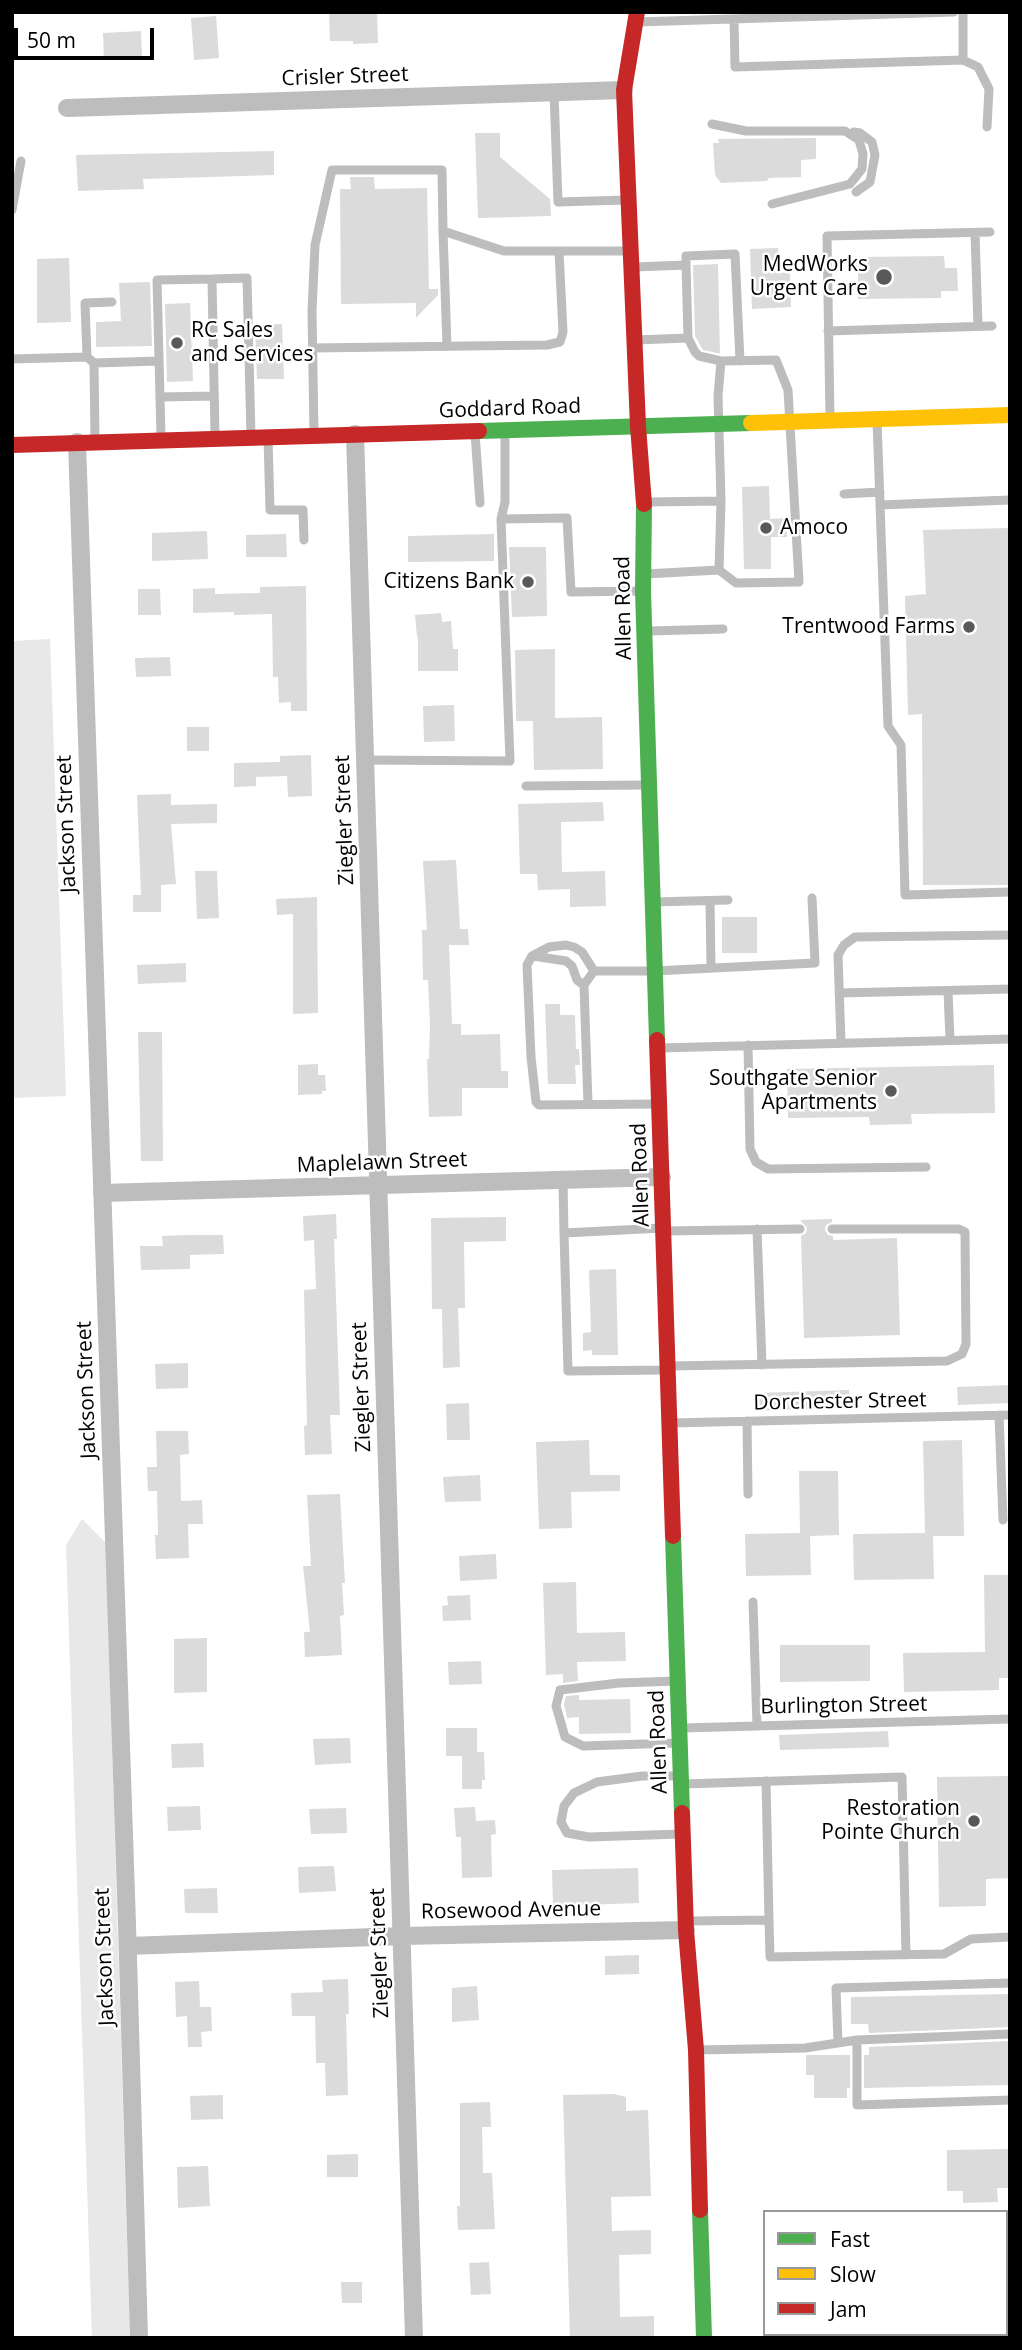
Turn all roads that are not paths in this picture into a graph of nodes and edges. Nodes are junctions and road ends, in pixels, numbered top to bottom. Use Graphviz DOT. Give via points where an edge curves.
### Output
graph roads {
  1 [pos="954,12"];
  2 [pos="963,12"];
  3 [pos="802,14"];
  4 [pos="632,15"];
  5 [pos="734,19"];
  6 [pos="963,60"];
  7 [pos="624,90"];
  8 [pos="554,93"];
  9 [pos="67,108"];
  10 [pos="712,124"];
  11 [pos="988,127"];
  12 [pos="845,131"];
  13 [pos="21,161"];
  14 [pos="856,192"];
  15 [pos="628,200"];
  16 [pos="772,204"];
  17 [pos="12,210"];
  18 [pos="443,231"];
  19 [pos="990,232"];
  20 [pos="975,233"];
  21 [pos="559,251"];
  22 [pos="630,259"];
  23 [pos="686,265"];
  24 [pos="212,279"];
  25 [pos="112,302"];
  26 [pos="992,326"];
  27 [pos="978,327"];
  28 [pos="828,331"];
  29 [pos="688,338"];
  30 [pos="634,341"];
  31 [pos="447,346"];
  32 [pos="312,348"];
  33 [pos="12,359"];
  34 [pos="90,360"];
  35 [pos="159,361"];
  36 [pos="721,361"];
  37 [pos="740,361"];
  38 [pos="214,396"];
  39 [pos="160,397"];
  40 [pos="1010,415"];
  41 [pos="877,419"];
  42 [pos="830,420"];
  43 [pos="790,421"];
  44 [pos="719,423"];
  45 [pos="638,426"];
  46 [pos="505,430"];
  47 [pos="475,431"];
  48 [pos="355,434"];
  49 [pos="314,435"];
  50 [pos="259,437"];
  51 [pos="215,438"];
  52 [pos="161,439"];
  53 [pos="86,441"];
  54 [pos="12,445"];
  55 [pos="880,492"];
  56 [pos="845,494"];
  57 [pos="1010,500"];
  58 [pos="721,501"];
  59 [pos="644,502"];
  60 [pos="480,503"];
  61 [pos="880,505"];
  62 [pos="501,519"];
  63 [pos="304,540"];
  64 [pos="719,570"];
  65 [pos="643,574"];
  66 [pos="643,592"];
  67 [pos="723,629"];
  68 [pos="644,631"];
  69 [pos="365,760"];
  70 [pos="649,785"];
  71 [pos="526,786"];
  72 [pos="1010,892"];
  73 [pos="812,898"];
  74 [pos="728,900"];
  75 [pos="710,901"];
  76 [pos="651,902"];
  77 [pos="1010,935"];
  78 [pos="532,956"];
  79 [pos="711,968"];
  80 [pos="594,971"];
  81 [pos="654,971"];
  82 [pos="584,985"];
  83 [pos="1010,989"];
  84 [pos="948,991"];
  85 [pos="839,993"];
  86 [pos="1010,1039"];
  87 [pos="950,1040"];
  88 [pos="841,1043"];
  89 [pos="748,1045"];
  90 [pos="657,1048"];
  91 [pos="588,1104"];
  92 [pos="659,1104"];
  93 [pos="926,1167"];
  94 [pos="662,1177"];
  95 [pos="563,1181"];
  96 [pos="379,1186"];
  97 [pos="102,1193"];
  98 [pos="757,1229"];
  99 [pos="800,1229"];
  100 [pos="832,1229"];
  101 [pos="664,1230"];
  102 [pos="564,1233"];
  103 [pos="762,1366"];
  104 [pos="668,1368"];
  105 [pos="999,1415"];
  106 [pos="1010,1415"];
  107 [pos="747,1422"];
  108 [pos="670,1423"];
  109 [pos="748,1494"];
  110 [pos="1003,1520"];
  111 [pos="753,1602"];
  112 [pos="678,1681"];
  113 [pos="1010,1719"];
  114 [pos="757,1726"];
  115 [pos="680,1735"];
  116 [pos="682,1780"];
  117 [pos="766,1781"];
  118 [pos="683,1834"];
  119 [pos="769,1920"];
  120 [pos="686,1926"];
  121 [pos="402,1937"];
  122 [pos="1010,1937"];
  123 [pos="128,1946"];
  124 [pos="906,1955"];
  125 [pos="1010,1983"];
  126 [pos="1010,2034"];
  127 [pos="857,2040"];
  128 [pos="838,2043"];
  129 [pos="696,2050"];
  130 [pos="1010,2100"];
  131 [pos="139,2338"];
  132 [pos="414,2338"];
  133 [pos="704,2338"];
  1 -- 3 [label="lane"];
  2 -- 6 [label="lane"];
  3 -- 5 [label="lane"];
  4 -- 5 [label="lane"];
  4 -- 7 [label="main road, Allen Road"];
  5 -- 6 [label="lane" via="735,67"];
  6 -- 11 [label="lane" via="978,67 989,89"];
  7 -- 8 [label="street, Crisler Street"];
  7 -- 15 [label="main road, Allen Road"];
  8 -- 9 [label="street, Crisler Street"];
  8 -- 15 [label="lane" via="558,202"];
  10 -- 12 [label="lane" via="746,131"];
  12 -- 14 [label="lane" via="860,133 872,142 870,182"];
  12 -- 16 [label="lane" via="859,140 863,154 862,169 850,184"];
  13 -- 17 [label="lane"];
  15 -- 22 [label="main road, Allen Road"];
  18 -- 21 [label="lane" via="504,251"];
  18 -- 31 [label="lane"];
  18 -- 32 [label="lane" via="442,170 332,170 315,245"];
  19 -- 20 [label="lane"];
  20 -- 27 [label="lane"];
  20 -- 28 [label="lane" via="827,236"];
  21 -- 22 [label="lane"];
  21 -- 31 [label="lane" via="560,342"];
  22 -- 23 [label="lane"];
  22 -- 30 [label="main road, Allen Road"];
  23 -- 29 [label="lane"];
  23 -- 37 [label="lane" via="686,256 735,254"];
  24 -- 35 [label="lane" via="157,280"];
  24 -- 38 [label="lane"];
  24 -- 50 [label="lane" via="247,278"];
  25 -- 34 [label="lane" via="85,303"];
  26 -- 27 [label="lane"];
  27 -- 28 [label="lane"];
  28 -- 42 [label="lane"];
  29 -- 30 [label="lane"];
  29 -- 36 [label="lane" via="699,356"];
  30 -- 45 [label="main road, Allen Road"];
  31 -- 32 [label="lane"];
  32 -- 49 [label="lane"];
  33 -- 34 [label="lane"];
  34 -- 35 [label="lane"];
  34 -- 53 [label="lane"];
  35 -- 39 [label="lane"];
  36 -- 37 [label="lane"];
  36 -- 44 [label="lane"];
  37 -- 43 [label="lane" via="775,360 788,390"];
  38 -- 39 [label="lane"];
  38 -- 51 [label="lane"];
  39 -- 52 [label="lane"];
  40 -- 41 [label="main road, Goddard Road"];
  41 -- 42 [label="main road, Goddard Road"];
  41 -- 55 [label="lane"];
  42 -- 43 [label="main road, Goddard Road"];
  43 -- 44 [label="main road, Goddard Road"];
  43 -- 64 [label="lane" via="799,582 736,583"];
  44 -- 45 [label="main road, Goddard Road"];
  44 -- 58 [label="lane"];
  45 -- 46 [label="main road, Goddard Road"];
  45 -- 59 [label="main road, Allen Road"];
  46 -- 47 [label="main road, Goddard Road"];
  46 -- 62 [label="lane"];
  47 -- 48 [label="main road, Goddard Road"];
  47 -- 60 [label="lane"];
  48 -- 49 [label="main road, Goddard Road"];
  48 -- 69 [label="street, Ziegler Street"];
  49 -- 50 [label="main road, Goddard Road"];
  50 -- 51 [label="main road, Goddard Road"];
  50 -- 63 [label="lane" via="270,510 303,510"];
  51 -- 52 [label="main road, Goddard Road"];
  52 -- 53 [label="main road, Goddard Road"];
  53 -- 54 [label="main road, Goddard Road"];
  53 -- 97 [label="street, Jackson Street"];
  55 -- 56 [label="lane"];
  55 -- 61 [label="lane"];
  57 -- 61 [label="lane"];
  58 -- 59 [label="lane"];
  58 -- 64 [label="lane"];
  59 -- 65 [label="main road, Allen Road"];
  61 -- 72 [label="lane" via="888,726 901,745 905,895"];
  62 -- 66 [label="lane" via="568,518 571,592"];
  62 -- 69 [label="lane" via="510,761"];
  64 -- 65 [label="lane"];
  65 -- 66 [label="main road, Allen Road"];
  66 -- 68 [label="main road, Allen Road"];
  67 -- 68 [label="lane"];
  68 -- 70 [label="main road, Allen Road"];
  69 -- 96 [label="street, Ziegler Street"];
  70 -- 71 [label="lane"];
  70 -- 76 [label="main road, Allen Road"];
  73 -- 79 [label="lane" via="815,963"];
  74 -- 75 [label="lane"];
  75 -- 76 [label="lane"];
  75 -- 79 [label="lane"];
  76 -- 81 [label="main road, Allen Road"];
  77 -- 85 [label="lane" via="855,937 838,955"];
  78 -- 80 [label="lane" via="549,947 574,947"];
  78 -- 82 [label="lane" via="566,961"];
  78 -- 91 [label="lane" via="527,965 535,1098 539,1105"];
  79 -- 81 [label="lane"];
  80 -- 81 [label="lane"];
  80 -- 82 [label="lane"];
  81 -- 90 [label="main road, Allen Road"];
  82 -- 91 [label="lane"];
  83 -- 84 [label="lane"];
  84 -- 85 [label="lane"];
  84 -- 87 [label="lane"];
  85 -- 88 [label="lane"];
  86 -- 87 [label="lane"];
  87 -- 88 [label="lane"];
  88 -- 89 [label="lane"];
  89 -- 90 [label="lane"];
  89 -- 93 [label="lane" via="750,1149 756,1162 768,1169"];
  90 -- 92 [label="main road, Allen Road"];
  91 -- 92 [label="lane"];
  92 -- 94 [label="main road, Allen Road"];
  94 -- 95 [label="street, Maplelawn Street"];
  94 -- 101 [label="main road, Allen Road"];
  95 -- 96 [label="street, Maplelawn Street"];
  95 -- 102 [label="lane"];
  96 -- 97 [label="street, Maplelawn Street"];
  96 -- 121 [label="street, Ziegler Street"];
  97 -- 123 [label="street, Jackson Street"];
  98 -- 99 [label="lane"];
  98 -- 101 [label="lane"];
  98 -- 103 [label="lane"];
  100 -- 103 [label="lane" via="965,1232 966,1344 962,1354 947,1361"];
  101 -- 102 [label="lane"];
  101 -- 104 [label="main road, Allen Road"];
  102 -- 104 [label="lane" via="568,1371"];
  103 -- 104 [label="lane"];
  104 -- 108 [label="main road, Allen Road"];
  105 -- 106 [label="lane, Dorchester Street"];
  105 -- 107 [label="lane, Dorchester Street"];
  105 -- 110 [label="lane"];
  107 -- 108 [label="lane, Dorchester Street"];
  107 -- 109 [label="lane"];
  108 -- 112 [label="main road, Allen Road"];
  111 -- 114 [label="lane"];
  112 -- 115 [label="main road, Allen Road"];
  112 -- 115 [label="lane, Burlington Street" via="560,1690 556,1706 565,1737 583,1746"];
  113 -- 114 [label="lane, Burlington Street"];
  114 -- 115 [label="lane, Burlington Street"];
  115 -- 116 [label="main road, Allen Road"];
  116 -- 117 [label="lane"];
  116 -- 118 [label="main road, Allen Road"];
  116 -- 118 [label="lane" via="642,1776 597,1782 574,1793 564,1806 561,1822 566,1833 589,1838"];
  117 -- 119 [label="lane"];
  117 -- 124 [label="lane" via="902,1777"];
  118 -- 120 [label="main road, Allen Road"];
  119 -- 120 [label="lane"];
  119 -- 124 [label="lane" via="770,1957"];
  120 -- 121 [label="street, Rosewood Avenue"];
  120 -- 129 [label="main road, Allen Road"];
  121 -- 123 [label="street, Rosewood Avenue"];
  121 -- 132 [label="street, Ziegler Street"];
  122 -- 124 [label="lane" via="971,1939 943,1954"];
  123 -- 131 [label="street, Jackson Street"];
  125 -- 128 [label="lane" via="836,1988"];
  126 -- 127 [label="lane"];
  127 -- 128 [label="lane"];
  127 -- 130 [label="lane" via="857,2105"];
  128 -- 129 [label="lane"];
  129 -- 133 [label="main road, Allen Road"];
}
